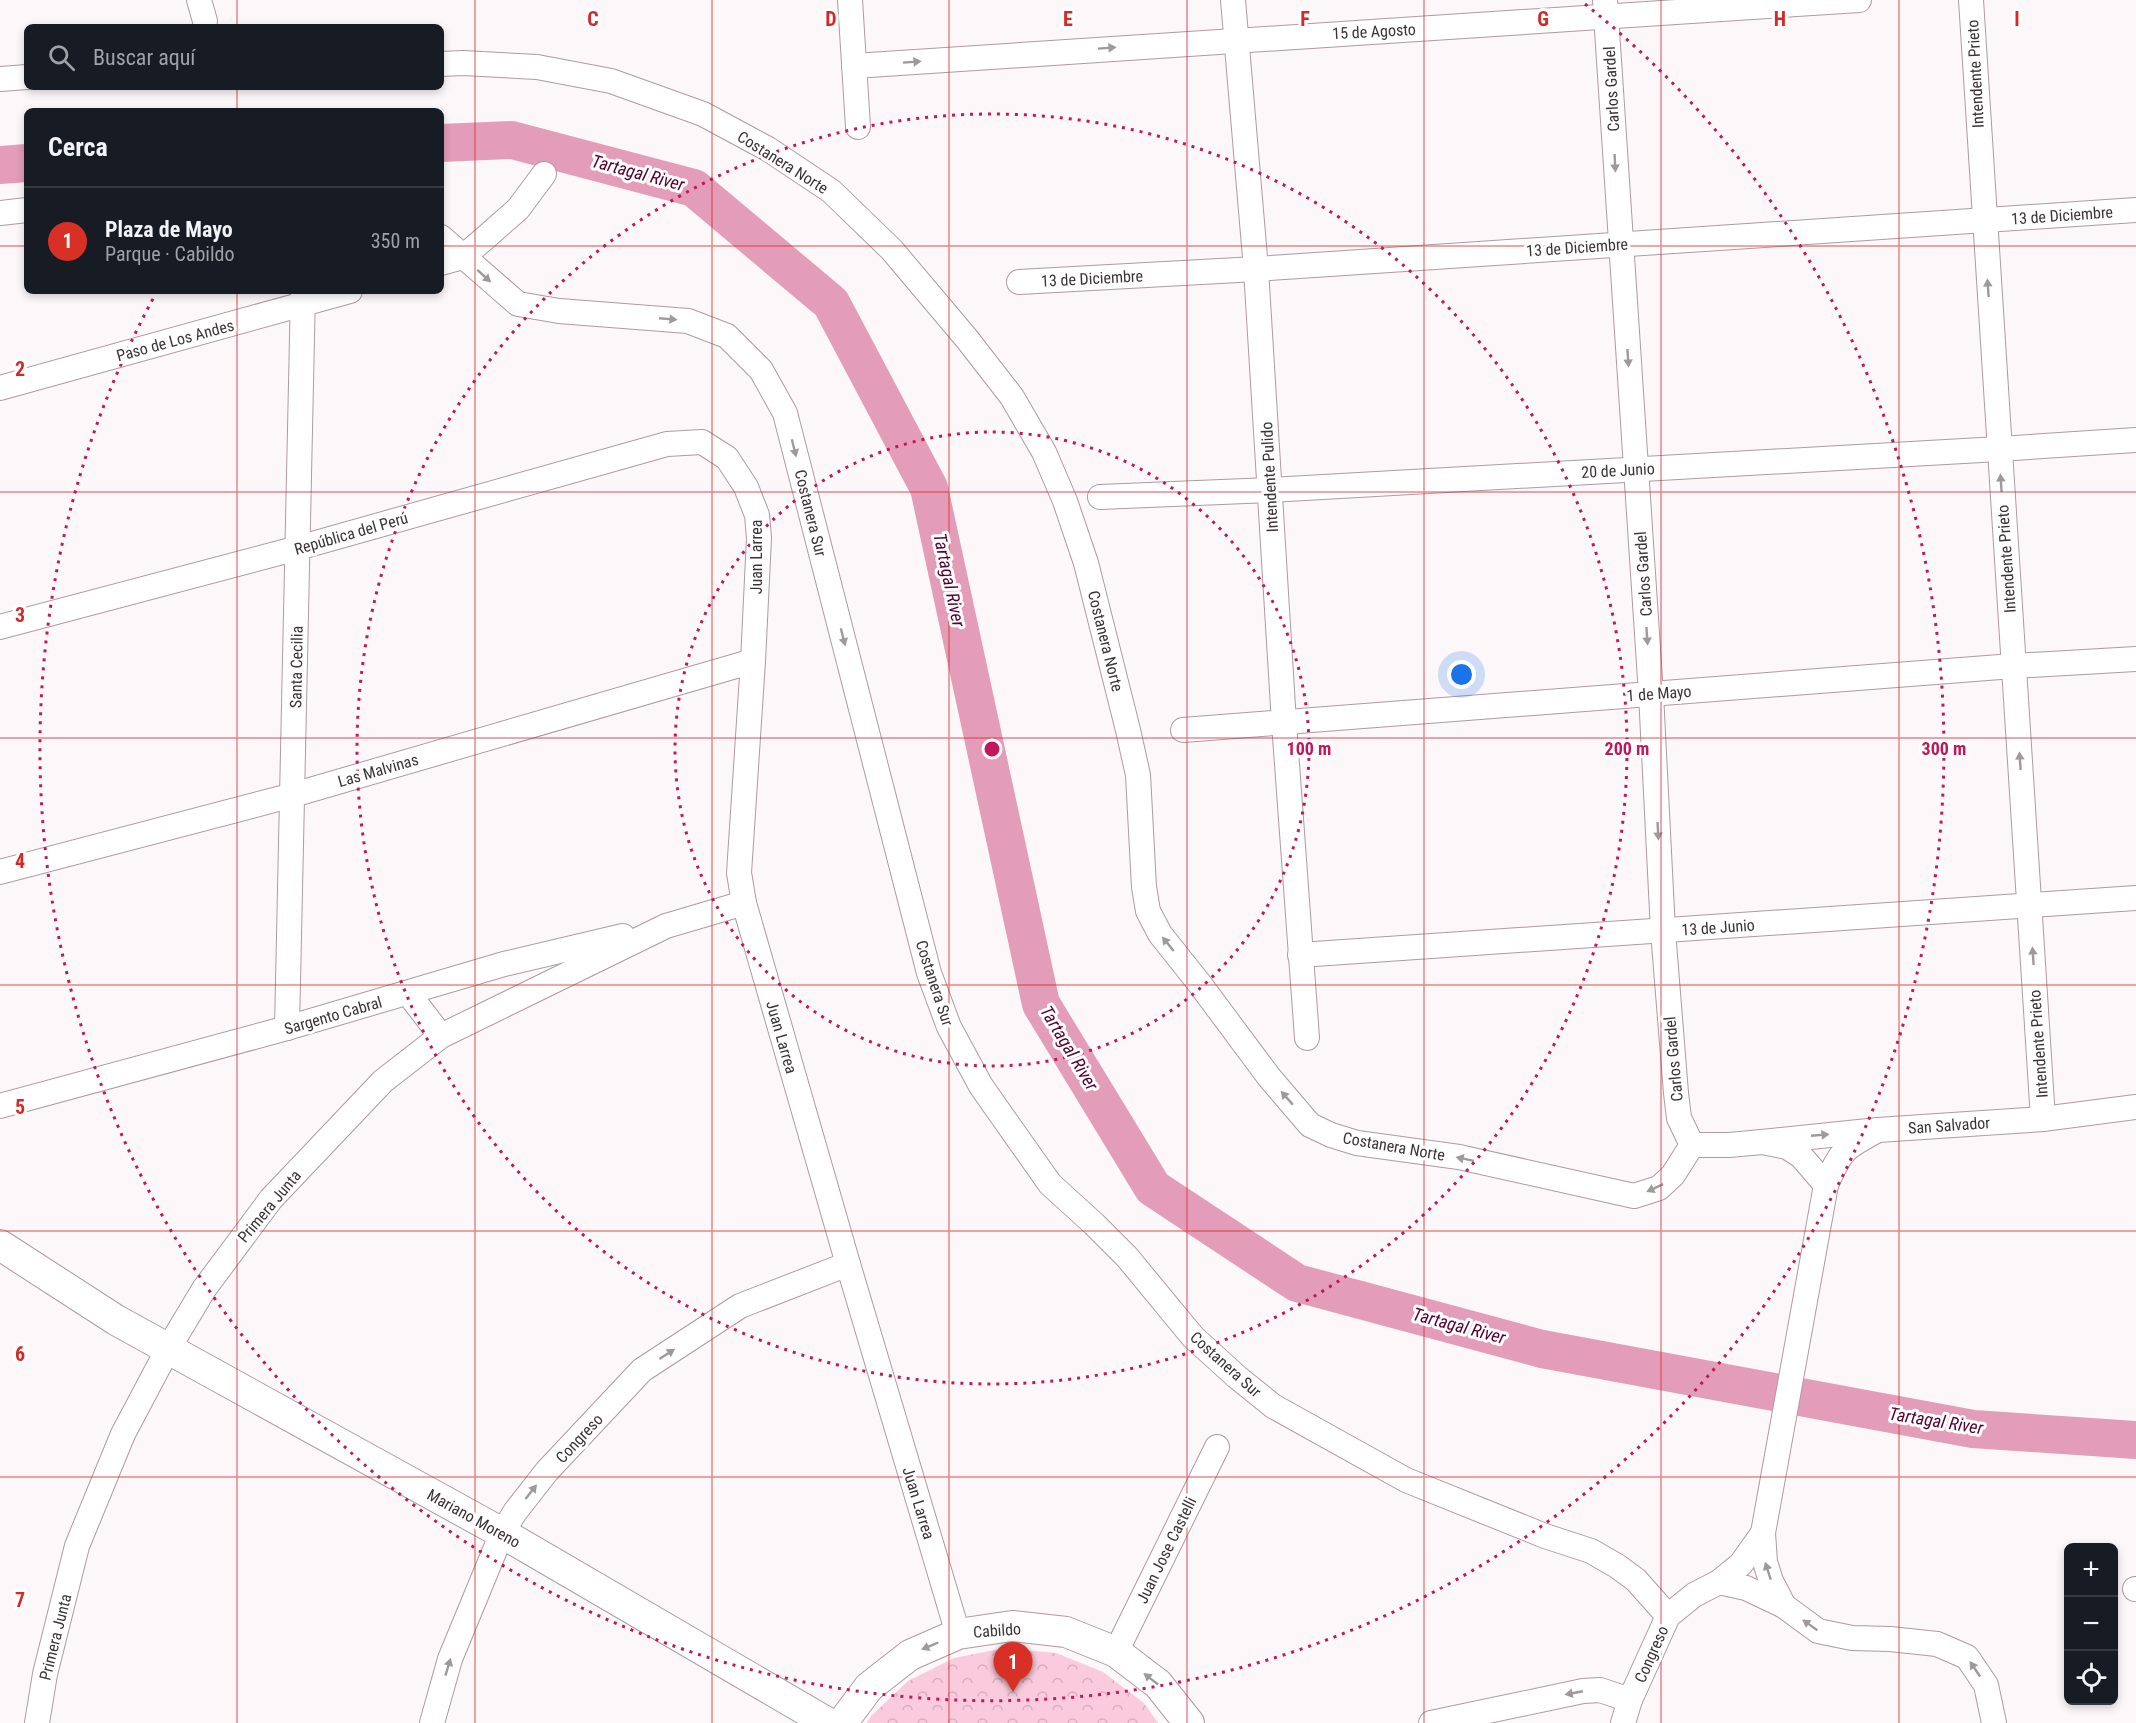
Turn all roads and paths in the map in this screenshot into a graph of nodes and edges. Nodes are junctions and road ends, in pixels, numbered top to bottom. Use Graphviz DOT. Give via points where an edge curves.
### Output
graph roads {
  1 [pos="850,0"];
  2 [pos="1233,0"];
  3 [pos="1859,0"];
  4 [pos="1971,0"];
  5 [pos="1606,9"];
  6 [pos="1235,39"];
  7 [pos="444,64"];
  8 [pos="854,66"];
  9 [pos="24,77"];
  10 [pos="0,79"];
  11 [pos="858,127"];
  12 [pos="544,174"];
  13 [pos="24,210"];
  14 [pos="2136,210"];
  15 [pos="0,213"];
  16 [pos="1983,220"];
  17 [pos="444,243"];
  18 [pos="1620,244"];
  19 [pos="452,260"];
  20 [pos="1256,269"];
  21 [pos="1019,282"];
  22 [pos="330,294"];
  23 [pos="303,298"];
  24 [pos="0,387"];
  25 [pos="2136,440"];
  26 [pos="702,442"];
  27 [pos="1999,449"];
  28 [pos="1635,469"];
  29 [pos="1270,490"];
  30 [pos="1100,497"];
  31 [pos="298,548"];
  32 [pos="0,627"];
  33 [pos="2136,659"];
  34 [pos="753,661"];
  35 [pos="2013,666"];
  36 [pos="1651,694"];
  37 [pos="1284,723"];
  38 [pos="1183,730"];
  39 [pos="292,795"];
  40 [pos="0,872"];
  41 [pos="2136,898"];
  42 [pos="744,903"];
  43 [pos="2029,906"];
  44 [pos="666,926"];
  45 [pos="1663,931"];
  46 [pos="1300,955"];
  47 [pos="408,993"];
  48 [pos="287,1028"];
  49 [pos="441,1036"];
  50 [pos="1307,1038"];
  51 [pos="0,1106"];
  52 [pos="2136,1107"];
  53 [pos="2043,1119"];
  54 [pos="1878,1130"];
  55 [pos="1762,1142"];
  56 [pos="1692,1145"];
  57 [pos="1826,1185"];
  58 [pos="0,1245"];
  59 [pos="0,1262"];
  60 [pos="848,1264"];
  61 [pos="117,1320"];
  62 [pos="168,1349"];
  63 [pos="1217,1447"];
  64 [pos="502,1533"];
  65 [pos="1763,1533"];
  66 [pos="1719,1582"];
  67 [pos="1784,1606"];
  68 [pos="1668,1616"];
  69 [pos="958,1634"];
  70 [pos="1116,1652"];
  71 [pos="1630,1700"];
  72 [pos="37,1723"];
  73 [pos="432,1723"];
  74 [pos="828,1723"];
  75 [pos="842,1723"];
  76 [pos="1189,1723"];
  77 [pos="1431,1723"];
  78 [pos="1623,1723"];
  79 [pos="1994,1723"];
  1 -- 8 [label="street"];
  2 -- 6 [label="street, Intendente Pulido"];
  3 -- 5 [label="street, 15 de Agosto"];
  4 -- 16 [label="street, Intendente Prieto"];
  5 -- 6 [label="street, 15 de Agosto"];
  5 -- 18 [label="street, Carlos Gardel, one-way"];
  8 -- 6 [label="street, 15 de Agosto, one-way"];
  6 -- 20 [label="street, Intendente Pulido"];
  56 -- 7 [label="street, Costanera Norte, one-way" via="1673,1175 1659,1188 1634,1196 1459,1157 1357,1143 1310,1125 1160,934 1148,911 1138,775 1086,563 1044,452 1012,397 967,339 892,250 831,191 768,149 703,114 611,81 537,67"];
  8 -- 11 [label="street"];
  9 -- 10 [label="street"];
  12 -- 19 [label="street" via="518,209"];
  13 -- 15 [label="street"];
  14 -- 16 [label="street, 13 de Diciembre"];
  16 -- 18 [label="street, 13 de Diciembre"];
  27 -- 16 [label="street, Intendente Prieto, one-way"];
  17 -- 19 [label="street, Costanera Sur"];
  18 -- 20 [label="street, 13 de Diciembre"];
  18 -- 28 [label="street, Carlos Gardel, one-way"];
  19 -- 68 [label="street, Costanera Sur, one-way" via="518,304 559,312 688,321 727,336 761,370 785,413 933,984 949,1027 981,1086 1050,1185 1127,1257 1193,1337 1273,1406 1406,1480 1591,1551 1636,1580"];
  20 -- 21 [label="street, 13 de Diciembre"];
  20 -- 29 [label="street, Intendente Pulido"];
  22 -- 23 [label="street, Paso de Los Andes"];
  23 -- 24 [label="street, Paso de Los Andes"];
  23 -- 31 [label="street, Santa Cecilia"];
  25 -- 27 [label="street, 20 de Junio"];
  26 -- 31 [label="street, República del Perú" via="667,444"];
  26 -- 34 [label="street, Juan Larrea" via="727,458 746,487 757,515"];
  27 -- 28 [label="street, 20 de Junio"];
  35 -- 27 [label="street, Intendente Prieto, one-way"];
  28 -- 29 [label="street, 20 de Junio"];
  28 -- 36 [label="street, Carlos Gardel, one-way"];
  29 -- 30 [label="street, 20 de Junio"];
  29 -- 37 [label="street, Intendente Pulido"];
  31 -- 32 [label="street, República del Perú"];
  31 -- 39 [label="street, Santa Cecilia"];
  33 -- 35 [label="street, 1 de Mayo"];
  34 -- 39 [label="street, Las Malvinas"];
  34 -- 42 [label="street, Juan Larrea" via="739,873"];
  35 -- 36 [label="street, 1 de Mayo"];
  43 -- 35 [label="street, Intendente Prieto, one-way"];
  36 -- 37 [label="street, 1 de Mayo"];
  36 -- 45 [label="street, Carlos Gardel, one-way"];
  37 -- 38 [label="street, 1 de Mayo"];
  37 -- 46 [label="street, Intendente Pulido"];
  39 -- 40 [label="street, Las Malvinas"];
  39 -- 48 [label="street, Santa Cecilia"];
  41 -- 43 [label="street, 13 de Junio"];
  42 -- 44 [label="street, Primera Junta"];
  42 -- 60 [label="street, Juan Larrea"];
  43 -- 45 [label="street, 13 de Junio"];
  53 -- 43 [label="street, Intendente Prieto, one-way"];
  44 -- 47 [label="street, Sargento Cabral" via="504,964"];
  44 -- 49 [label="street, Primera Junta"];
  45 -- 46 [label="street, 13 de Junio"];
  45 -- 56 [label="street, Carlos Gardel" via="1679,1118"];
  46 -- 50 [label="street, Intendente Pulido"];
  47 -- 48 [label="street, Sargento Cabral"];
  47 -- 49 [label="street"];
  48 -- 51 [label="street, Sargento Cabral"];
  49 -- 62 [label="street, Primera Junta" via="383,1082 271,1198 204,1289"];
  52 -- 53 [label="street, San Salvador"];
  53 -- 54 [label="street, San Salvador"];
  55 -- 54 [label="street, San Salvador, one-way"];
  54 -- 57 [label="street" via="1839,1156"];
  55 -- 56 [label="street, San Salvador"];
  55 -- 57 [label="street" via="1787,1147 1801,1156"];
  57 -- 65 [label="street"];
  58 -- 61 [label="main road, Mariano Moreno"];
  59 -- 61 [label="main road, Mariano Moreno"];
  64 -- 60 [label="street, Congreso, one-way" via="547,1471 642,1370 740,1306"];
  60 -- 69 [label="street, Juan Larrea"];
  61 -- 62 [label="main road, Mariano Moreno"];
  62 -- 64 [label="main road, Mariano Moreno"];
  62 -- 72 [label="street, Primera Junta" via="123,1434 77,1546"];
  63 -- 70 [label="street, Juan Jose Castelli"];
  73 -- 64 [label="street, Congreso, one-way" via="450,1659"];
  64 -- 74 [label="main road, Mariano Moreno"];
  65 -- 66 [label="street, Congreso" via="1740,1564"];
  67 -- 65 [label="street, one-way" via="1765,1562"];
  66 -- 67 [label="street" via="1746,1588"];
  66 -- 68 [label="street, Congreso" via="1694,1595"];
  79 -- 67 [label="street, one-way" via="1986,1686 1967,1657 1937,1644 1852,1638 1818,1631"];
  68 -- 71 [label="street, Congreso"];
  69 -- 70 [label="main road, Cabildo" via="1012,1626 1066,1632"];
  69 -- 75 [label="main road, Cabildo, one-way" via="910,1654 869,1687"];
  76 -- 70 [label="main road, Cabildo, one-way" via="1158,1684"];
  71 -- 77 [label="street, one-way" via="1600,1690 1583,1691"];
  71 -- 78 [label="street, Congreso"];
}
